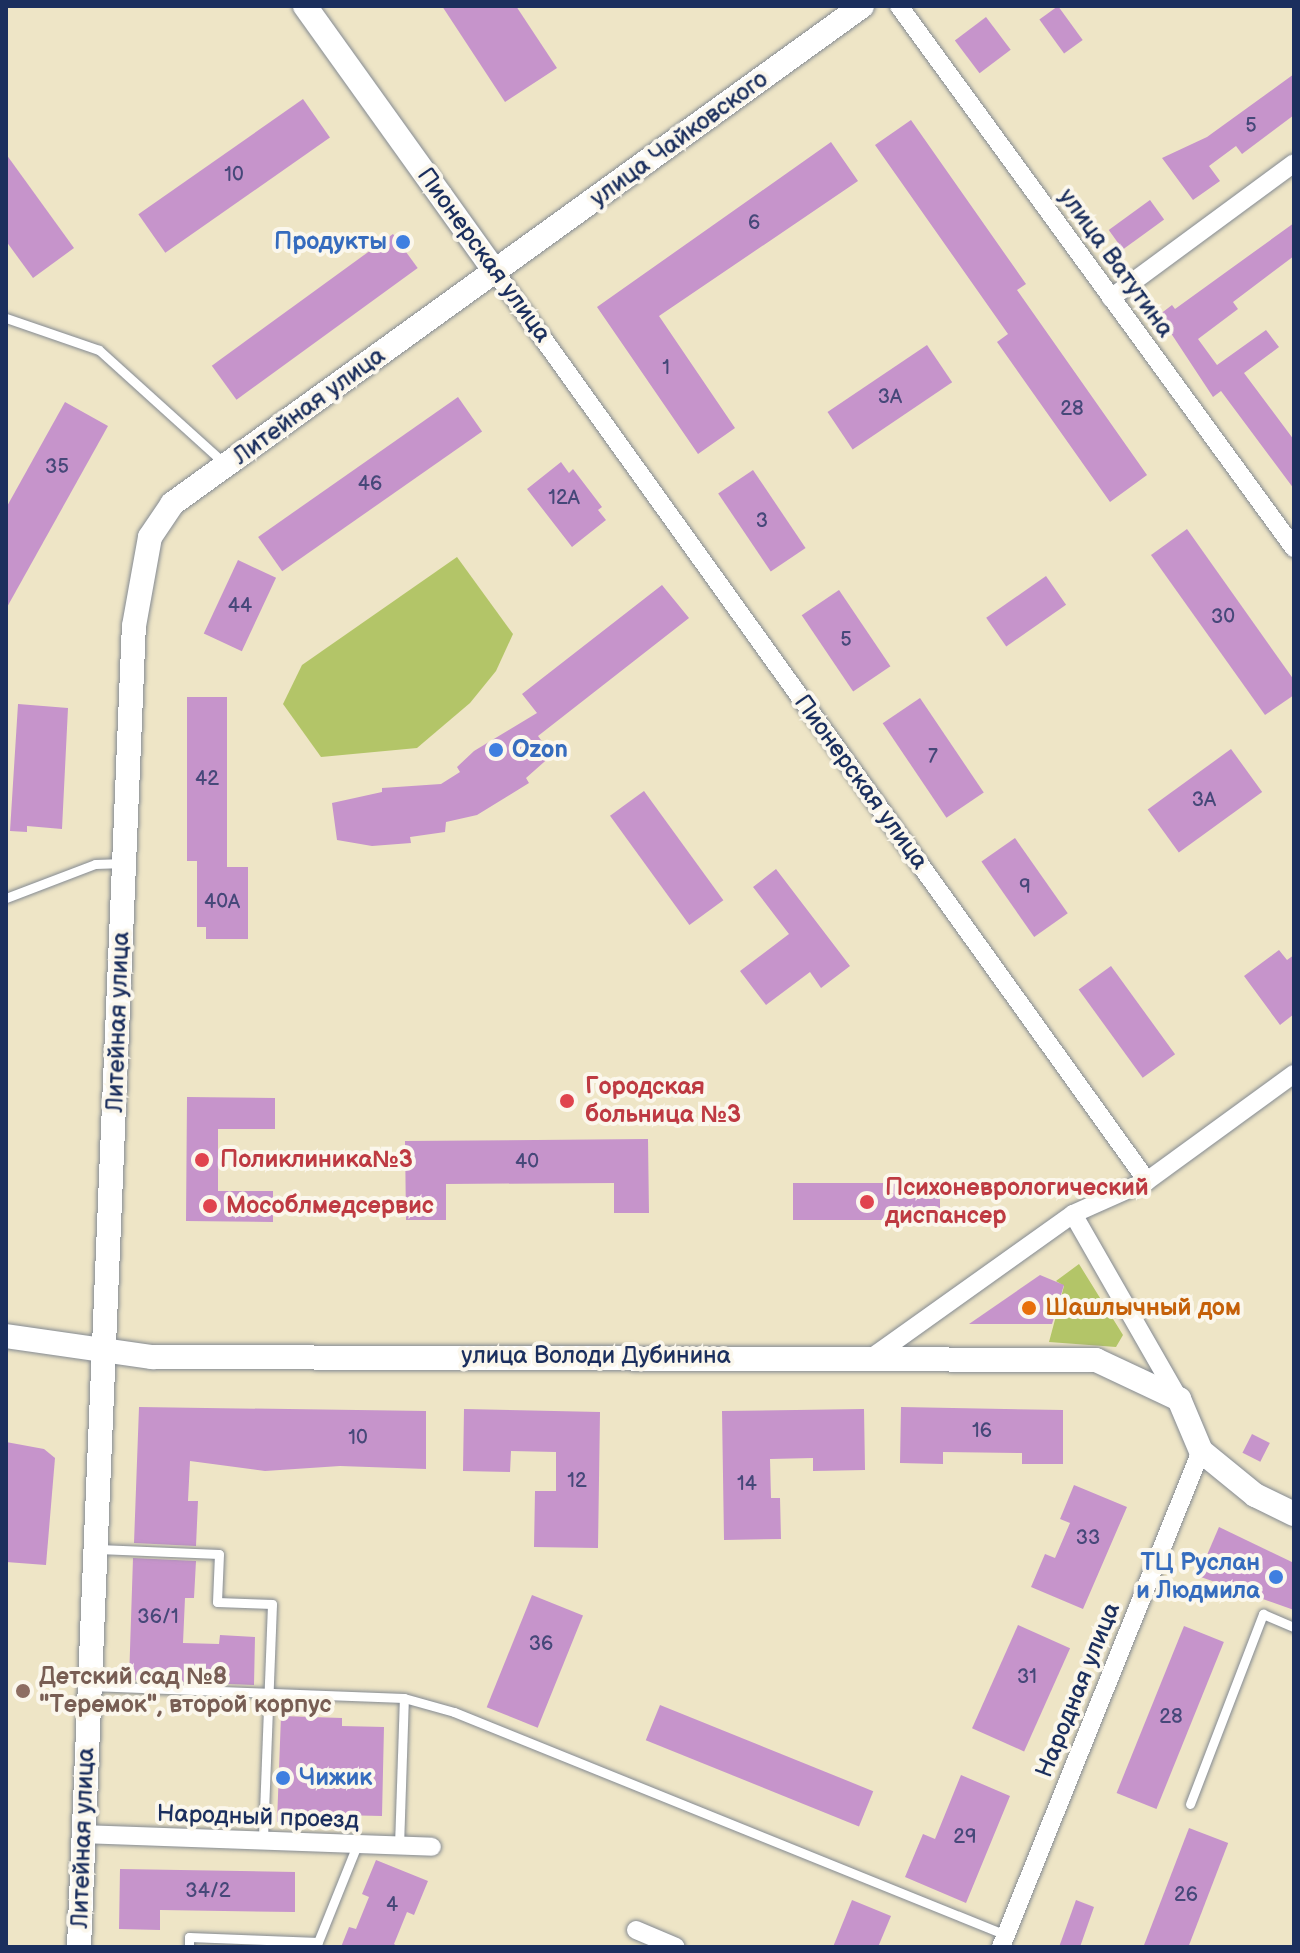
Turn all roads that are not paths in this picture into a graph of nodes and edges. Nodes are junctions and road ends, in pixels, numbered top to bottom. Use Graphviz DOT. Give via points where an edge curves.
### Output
graph roads {
  1 [pos="305,6"];
  2 [pos="862,6"];
  3 [pos="899,6"];
  4 [pos="1294,163"];
  5 [pos="496,273"];
  6 [pos="1111,298"];
  7 [pos="6,318"];
  8 [pos="227,465"];
  9 [pos="1294,548"];
  10 [pos="124,863"];
  11 [pos="6,898"];
  12 [pos="1294,1074"];
  13 [pos="1147,1181"];
  14 [pos="1073,1214"];
  15 [pos="6,1336"];
  16 [pos="104,1352"];
  17 [pos="874,1356"];
  18 [pos="1179,1399"];
  19 [pos="1201,1451"];
  20 [pos="1294,1514"];
  21 [pos="95,1549"];
  22 [pos="1294,1627"];
  23 [pos="89,1686"];
  24 [pos="269,1693"];
  25 [pos="404,1698"];
  26 [pos="1190,1804"];
  27 [pos="83,1834"];
  28 [pos="263,1841"];
  29 [pos="357,1845"];
  30 [pos="399,1846"];
  31 [pos="432,1847"];
  32 [pos="636,1930"];
  33 [pos="1003,1941"];
  34 [pos="79,1947"];
  35 [pos="189,1947"];
  36 [pos="676,1947"];
  1 -- 5 [label="street, Пионерская улица"];
  2 -- 5 [label="street, улица Чайковского"];
  3 -- 6 [label="street, улица Ватутина"];
  4 -- 6 [label="street"];
  5 -- 8 [label="street, Литейная улица"];
  5 -- 13 [label="street, Пионерская улица"];
  6 -- 9 [label="street, улица Ватутина"];
  7 -- 8 [label="lane" via="99,350"];
  8 -- 10 [label="street, Литейная улица" via="172,504 150,537 139,577"];
  10 -- 11 [label="lane" via="95,864"];
  10 -- 16 [label="street, Литейная улица"];
  12 -- 13 [label="street"];
  13 -- 14 [label="street"];
  14 -- 17 [label="street"];
  14 -- 18 [label="street"];
  15 -- 16 [label="street, улица Володи Дубинина"];
  16 -- 17 [label="street, улица Володи Дубинина" via="183,1357"];
  16 -- 21 [label="street, Литейная улица"];
  17 -- 18 [label="street, улица Володи Дубинина" via="1096,1360"];
  18 -- 19 [label="street"];
  19 -- 20 [label="street" via="1255,1495"];
  19 -- 33 [label="street, Народная улица"];
  21 -- 23 [label="street, Литейная улица"];
  21 -- 24 [label="lane" via="219,1554 217,1602 272,1604"];
  22 -- 26 [label="lane" via="1263,1614"];
  23 -- 24 [label="lane"];
  23 -- 27 [label="street, Литейная улица"];
  24 -- 25 [label="lane"];
  24 -- 28 [label="lane"];
  25 -- 30 [label="lane"];
  25 -- 33 [label="lane" via="454,1712"];
  27 -- 28 [label="street, Народный проезд"];
  27 -- 34 [label="street, Литейная улица"];
  28 -- 29 [label="street, Народный проезд"];
  29 -- 30 [label="street, Народный проезд"];
  29 -- 35 [label="lane" via="318,1942 189,1937"];
  30 -- 31 [label="street, Народный проезд"];
  32 -- 36 [label="street"];
}
